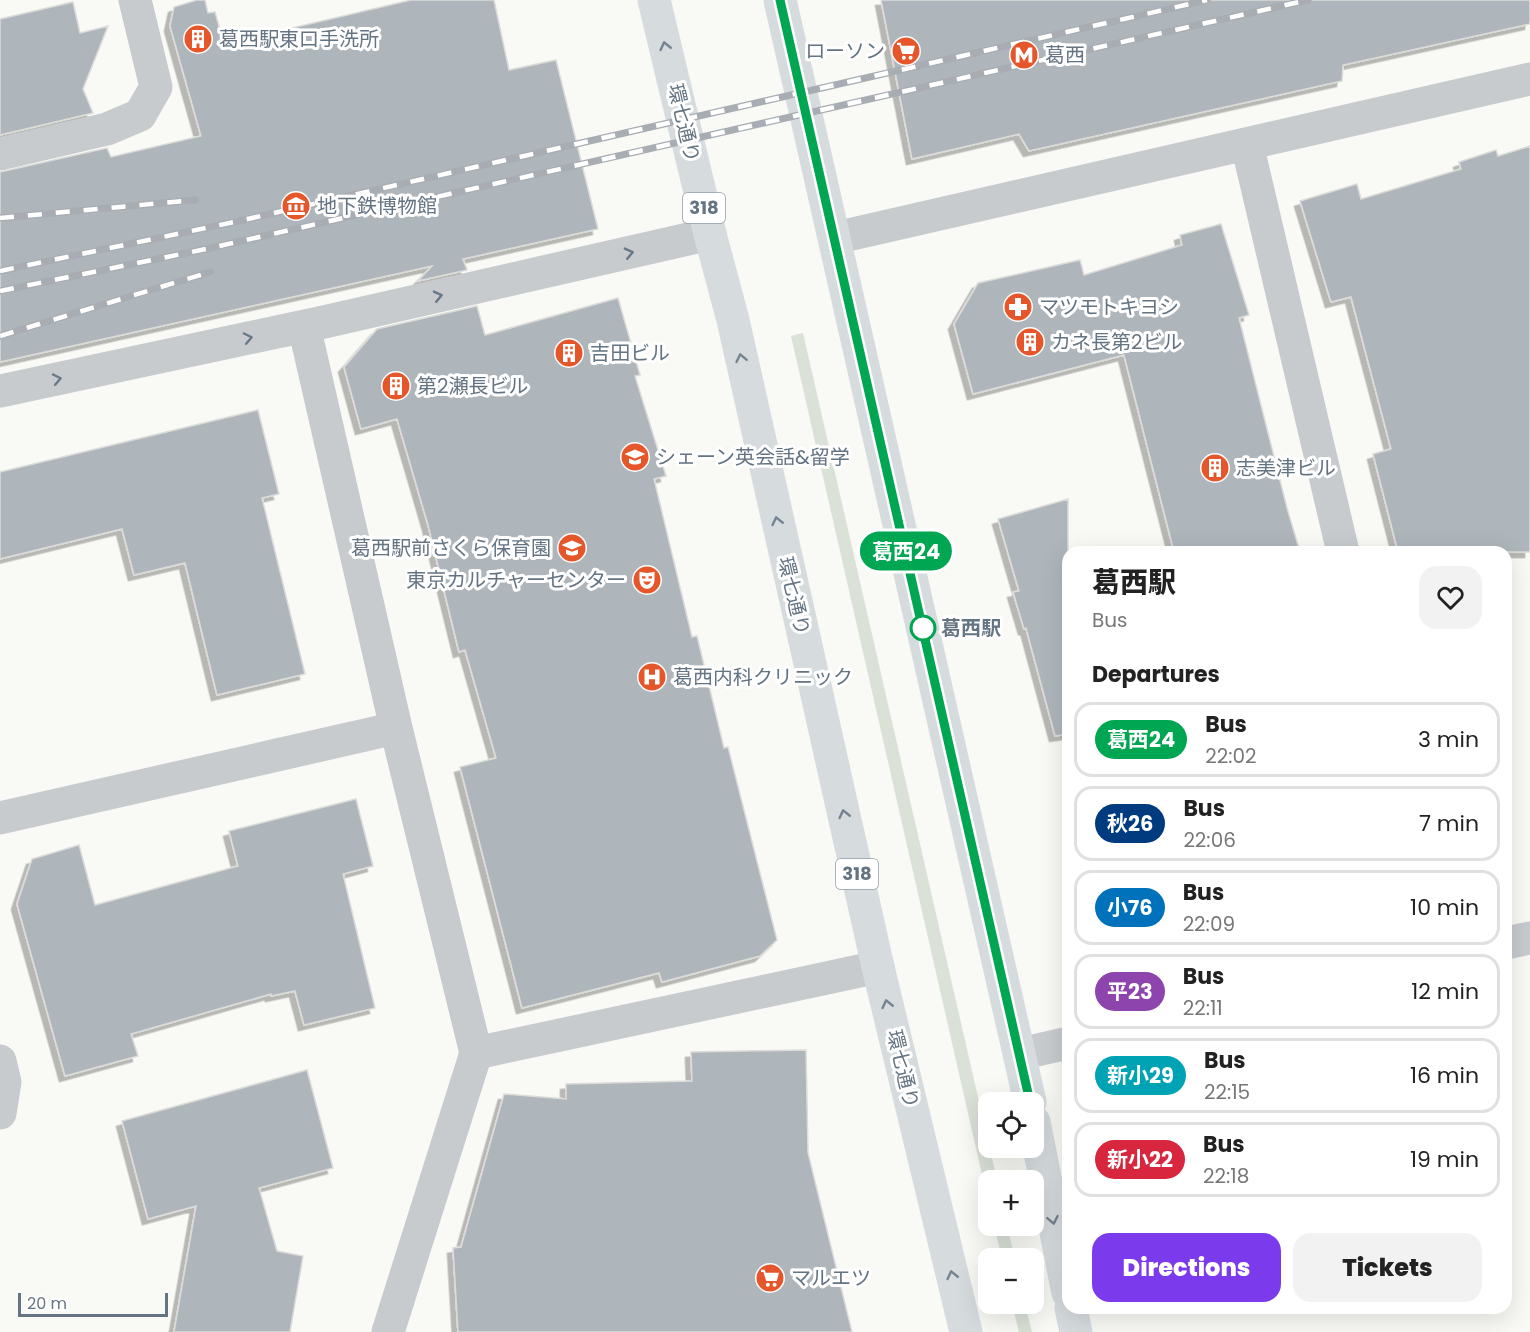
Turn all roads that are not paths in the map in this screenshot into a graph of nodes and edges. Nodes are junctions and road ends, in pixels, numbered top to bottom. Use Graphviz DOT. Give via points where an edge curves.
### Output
graph roads {
  1 [pos="135,0"];
  2 [pos="654,0"];
  3 [pos="780,0"];
  4 [pos="1530,79"];
  5 [pos="1247,144"];
  6 [pos="0,154"];
  7 [pos="710,234"];
  8 [pos="835,238"];
  9 [pos="304,326"];
  10 [pos="0,391"];
  11 [pos="1342,546"];
  12 [pos="396,728"];
  13 [pos="0,818"];
  14 [pos="1530,938"];
  15 [pos="1512,942"];
  16 [pos="878,967"];
  17 [pos="1062,1044"];
  18 [pos="476,1053"];
  19 [pos="1020,1054"];
  20 [pos="0,1061"];
  21 [pos="1028,1092"];
  22 [pos="0,1113"];
  23 [pos="1041,1158"];
  24 [pos="1062,1263"];
  25 [pos="1072,1314"];
  26 [pos="388,1332"];
  27 [pos="966,1332"];
  28 [pos="1076,1332"];
  1 -- 6 [label="street" via="156,87 140,115 107,129"];
  7 -- 2 [label="main road, 環七通り / 318, one-way"];
  3 -- 8 [label="main road"];
  4 -- 5 [label="street"];
  5 -- 8 [label="street"];
  5 -- 11 [label="street"];
  9 -- 7 [label="street, one-way"];
  16 -- 7 [label="main road, 環七通り / 318, one-way" via="733,320"];
  8 -- 19 [label="main road"];
  10 -- 9 [label="street, one-way"];
  9 -- 12 [label="street"];
  12 -- 13 [label="street"];
  12 -- 18 [label="street"];
  14 -- 15 [label="street"];
  16 -- 18 [label="street"];
  27 -- 16 [label="main road, 環七通り / 318, one-way"];
  17 -- 19 [label="street"];
  18 -- 26 [label="street"];
  19 -- 21 [label="main road"];
  20 -- 22 [label="street" via="5,1082"];
  23 -- 24 [label="main road, one-way"];
  25 -- 28 [label="main road"];
}
